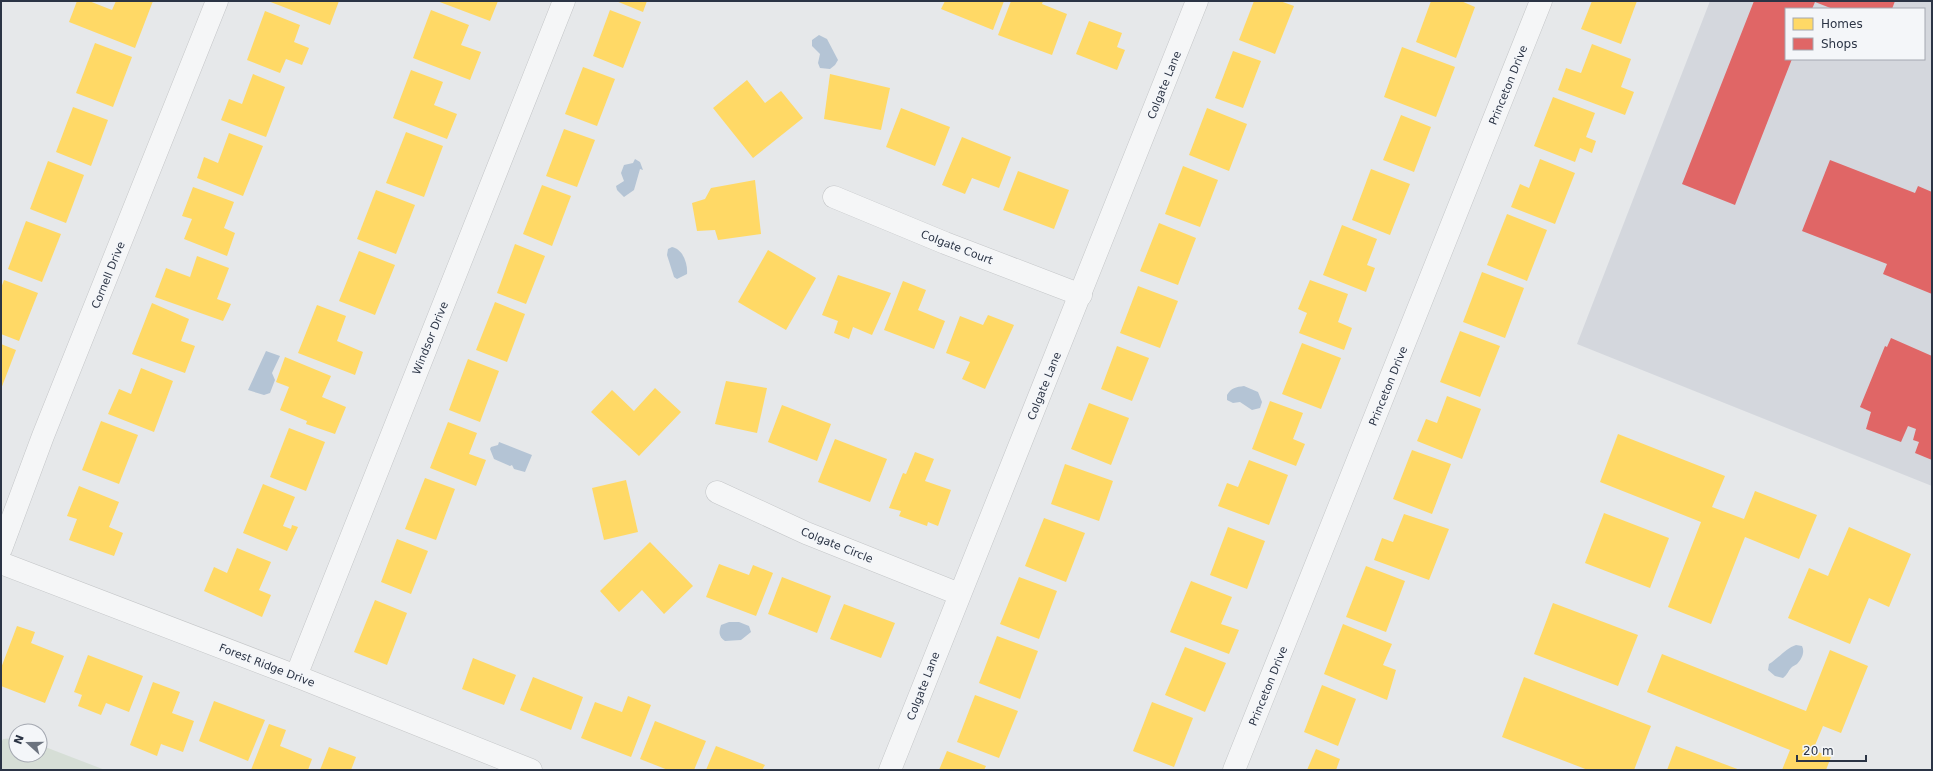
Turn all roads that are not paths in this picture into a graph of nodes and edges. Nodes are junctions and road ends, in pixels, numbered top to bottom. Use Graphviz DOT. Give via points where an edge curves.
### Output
graph roads {
  1 [pos="217,1"];
  2 [pos="564,1"];
  3 [pos="1197,1"];
  4 [pos="1541,1"];
  5 [pos="834,197"];
  6 [pos="1081,295"];
  7 [pos="717,492"];
  8 [pos="1,549"];
  9 [pos="1,563"];
  10 [pos="960,594"];
  11 [pos="296,676"];
  12 [pos="531,770"];
  13 [pos="890,770"];
  14 [pos="1234,770"];
  1 -- 8 [label="street, Cornell Drive" via="43,436"];
  2 -- 11 [label="street, Windsor Drive"];
  3 -- 6 [label="street, Colgate Lane"];
  4 -- 14 [label="street, Princeton Drive"];
  5 -- 6 [label="street, Colgate Court"];
  6 -- 10 [label="street, Colgate Lane"];
  7 -- 10 [label="street, Colgate Circle" via="806,533"];
  9 -- 11 [label="street, Forest Ridge Drive"];
  10 -- 13 [label="street, Colgate Lane"];
  11 -- 12 [label="street, Forest Ridge Drive"];
}
